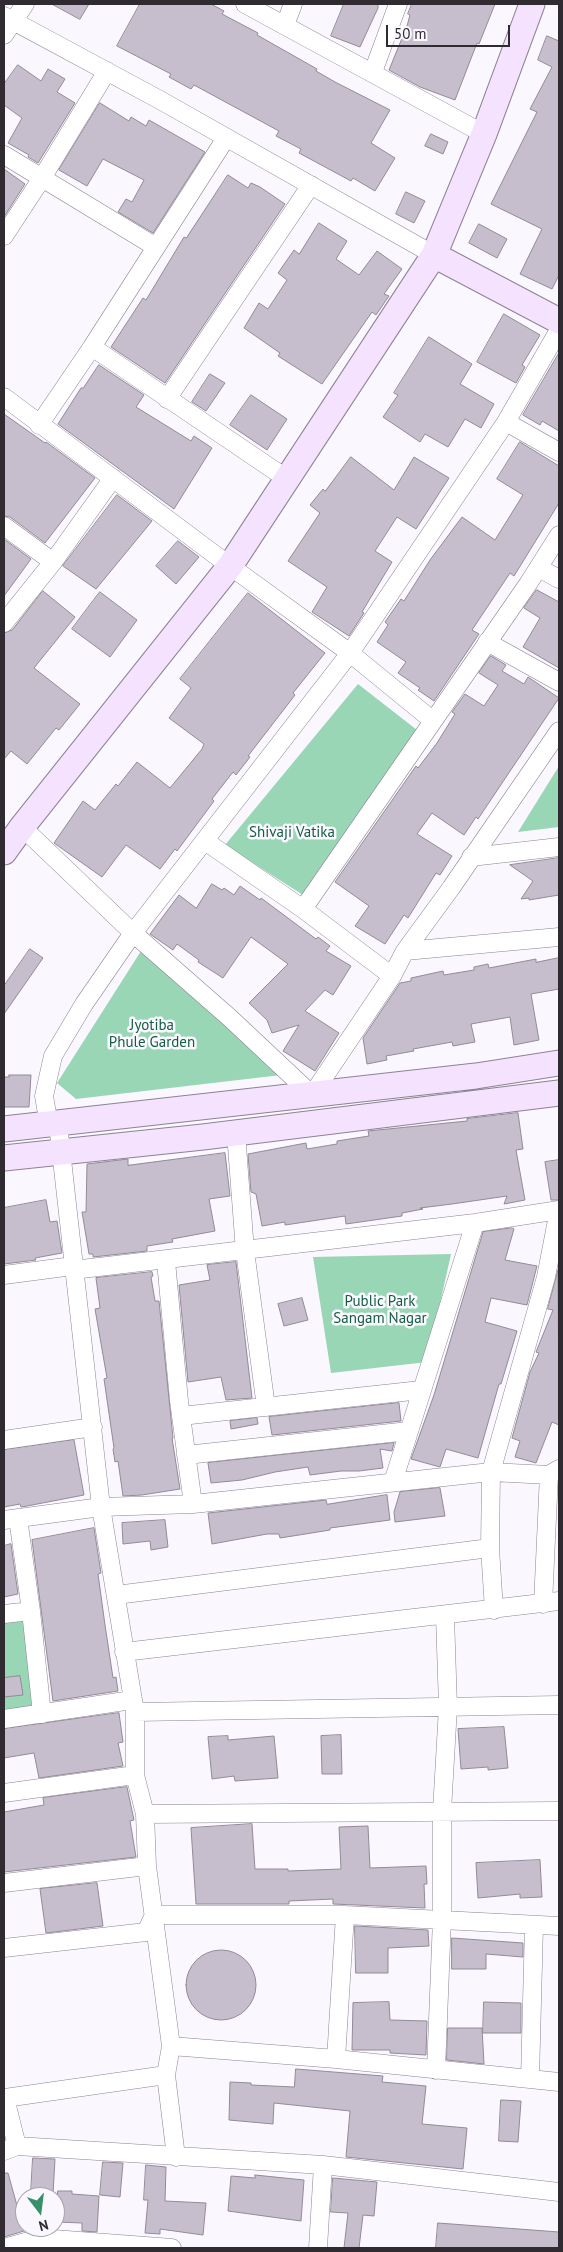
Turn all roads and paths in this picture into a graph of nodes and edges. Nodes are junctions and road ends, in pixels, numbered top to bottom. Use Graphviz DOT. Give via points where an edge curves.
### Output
graph roads {
  1 [pos="25,4"];
  2 [pos="245,4"];
  3 [pos="293,4"];
  4 [pos="398,4"];
  5 [pos="532,4"];
  6 [pos="7,24"];
  7 [pos="285,25"];
  8 [pos="107,71"];
  9 [pos="373,72"];
  10 [pos="484,134"];
  11 [pos="226,138"];
  12 [pos="4,155"];
  13 [pos="42,178"];
  14 [pos="310,185"];
  15 [pos="4,236"];
  16 [pos="156,247"];
  17 [pos="434,255"];
  18 [pos="559,321"];
  19 [pos="559,330"];
  20 [pos="92,347"];
  21 [pos="4,397"];
  22 [pos="167,399"];
  23 [pos="506,422"];
  24 [pos="39,424"];
  25 [pos="559,452"];
  26 [pos="112,478"];
  27 [pos="288,478"];
  28 [pos="4,526"];
  29 [pos="559,536"];
  30 [pos="52,562"];
  31 [pos="230,566"];
  32 [pos="539,568"];
  33 [pos="559,579"];
  34 [pos="4,623"];
  35 [pos="487,642"];
  36 [pos="350,653"];
  37 [pos="559,682"];
  38 [pos="432,720"];
  39 [pos="559,731"];
  40 [pos="22,826"];
  41 [pos="205,840"];
  42 [pos="559,847"];
  43 [pos="4,852"];
  44 [pos="472,857"];
  45 [pos="303,909"];
  46 [pos="132,933"];
  47 [pos="559,937"];
  48 [pos="405,951"];
  49 [pos="392,976"];
  50 [pos="559,1063"];
  51 [pos="559,1093"];
  52 [pos="312,1095"];
  53 [pos="54,1124"];
  54 [pos="4,1129"];
  55 [pos="236,1133"];
  56 [pos="61,1152"];
  57 [pos="4,1158"];
  58 [pos="559,1210"];
  59 [pos="475,1223"];
  60 [pos="245,1251"];
  61 [pos="166,1261"];
  62 [pos="73,1268"];
  63 [pos="4,1275"];
  64 [pos="553,1277"];
  65 [pos="422,1390"];
  66 [pos="266,1407"];
  67 [pos="181,1416"];
  68 [pos="93,1427"];
  69 [pos="409,1430"];
  70 [pos="4,1440"];
  71 [pos="186,1455"];
  72 [pos="491,1472"];
  73 [pos="554,1472"];
  74 [pos="393,1482"];
  75 [pos="193,1504"];
  76 [pos="101,1507"];
  77 [pos="11,1519"];
  78 [pos="490,1548"];
  79 [pos="116,1595"];
  80 [pos="551,1602"];
  81 [pos="494,1610"];
  82 [pos="31,1611"];
  83 [pos="4,1614"];
  84 [pos="446,1616"];
  85 [pos="124,1652"];
  86 [pos="559,1705"];
  87 [pos="134,1706"];
  88 [pos="448,1707"];
  89 [pos="42,1714"];
  90 [pos="4,1719"];
  91 [pos="135,1775"];
  92 [pos="4,1793"];
  93 [pos="442,1811"];
  94 [pos="559,1811"];
  95 [pos="145,1814"];
  96 [pos="147,1866"];
  97 [pos="4,1883"];
  98 [pos="154,1915"];
  99 [pos="345,1916"];
  100 [pos="442,1919"];
  101 [pos="534,1925"];
  102 [pos="559,1926"];
  103 [pos="4,1948"];
  104 [pos="171,2046"];
  105 [pos="336,2059"];
  106 [pos="436,2070"];
  107 [pos="166,2075"];
  108 [pos="530,2079"];
  109 [pos="559,2082"];
  110 [pos="10,2148"];
  111 [pos="176,2157"];
  112 [pos="323,2165"];
  113 [pos="559,2192"];
  114 [pos="4,2248"];
  115 [pos="172,2248"];
  116 [pos="318,2248"];
  1 -- 6 [label="street"];
  2 -- 7 [label="street"];
  3 -- 7 [label="street"];
  4 -- 9 [label="street"];
  5 -- 10 [label="street"];
  6 -- 8 [label="street"];
  7 -- 9 [label="street"];
  8 -- 11 [label="street"];
  8 -- 13 [label="street"];
  9 -- 10 [label="street"];
  10 -- 17 [label="street"];
  11 -- 14 [label="street"];
  11 -- 16 [label="street"];
  12 -- 13 [label="street"];
  13 -- 15 [label="street"];
  13 -- 16 [label="street"];
  14 -- 17 [label="street"];
  14 -- 22 [label="street"];
  16 -- 20 [label="street"];
  17 -- 18 [label="street"];
  17 -- 27 [label="street"];
  19 -- 23 [label="street"];
  20 -- 22 [label="street"];
  20 -- 24 [label="street"];
  21 -- 24 [label="street"];
  22 -- 27 [label="street"];
  23 -- 25 [label="street"];
  23 -- 36 [label="street"];
  24 -- 26 [label="street"];
  26 -- 30 [label="street"];
  26 -- 31 [label="street"];
  27 -- 31 [label="street"];
  28 -- 30 [label="street"];
  29 -- 32 [label="street"];
  30 -- 34 [label="street"];
  31 -- 36 [label="street"];
  31 -- 40 [label="street"];
  32 -- 33 [label="street"];
  32 -- 35 [label="street"];
  35 -- 37 [label="street"];
  35 -- 38 [label="street"];
  36 -- 38 [label="street"];
  36 -- 41 [label="street"];
  38 -- 45 [label="street"];
  39 -- 44 [label="street"];
  40 -- 43 [label="street"];
  40 -- 46 [label="street"];
  41 -- 45 [label="street"];
  41 -- 46 [label="street"];
  42 -- 44 [label="street"];
  44 -- 48 [label="street"];
  45 -- 49 [label="street"];
  46 -- 52 [label="street"];
  46 -- 53 [label="street" via="84,1004 54,1056 44,1096"];
  47 -- 48 [label="street"];
  48 -- 49 [label="street"];
  49 -- 52 [label="street"];
  50 -- 52 [label="street"];
  51 -- 55 [label="street"];
  52 -- 53 [label="street"];
  53 -- 54 [label="street"];
  53 -- 56 [label="street"];
  55 -- 56 [label="street"];
  55 -- 60 [label="street"];
  56 -- 57 [label="street"];
  56 -- 62 [label="street"];
  58 -- 59 [label="street"];
  58 -- 64 [label="street"];
  59 -- 60 [label="street"];
  59 -- 65 [label="street"];
  60 -- 61 [label="street"];
  60 -- 66 [label="street"];
  61 -- 62 [label="street"];
  61 -- 67 [label="street"];
  62 -- 63 [label="street"];
  62 -- 68 [label="street"];
  64 -- 72 [label="street"];
  65 -- 66 [label="street"];
  65 -- 69 [label="street"];
  66 -- 67 [label="street"];
  67 -- 71 [label="street"];
  68 -- 70 [label="street"];
  68 -- 76 [label="street"];
  69 -- 71 [label="street"];
  69 -- 74 [label="street"];
  71 -- 75 [label="street"];
  72 -- 73 [label="street"];
  72 -- 74 [label="street"];
  72 -- 78 [label="street"];
  73 -- 80 [label="street"];
  74 -- 75 [label="street"];
  75 -- 76 [label="street"];
  76 -- 77 [label="street"];
  76 -- 79 [label="street"];
  77 -- 82 [label="street"];
  78 -- 79 [label="street"];
  78 -- 81 [label="street"];
  79 -- 85 [label="street"];
  80 -- 81 [label="street"];
  81 -- 84 [label="street"];
  82 -- 83 [label="street"];
  82 -- 89 [label="street"];
  84 -- 85 [label="street"];
  84 -- 88 [label="street"];
  85 -- 87 [label="street"];
  86 -- 88 [label="street"];
  87 -- 88 [label="street"];
  87 -- 89 [label="street"];
  87 -- 91 [label="street"];
  88 -- 93 [label="street"];
  89 -- 90 [label="street"];
  91 -- 92 [label="street"];
  91 -- 95 [label="street"];
  93 -- 94 [label="street"];
  93 -- 95 [label="street"];
  93 -- 100 [label="street"];
  95 -- 96 [label="street"];
  96 -- 97 [label="street"];
  96 -- 98 [label="street"];
  98 -- 99 [label="street"];
  98 -- 103 [label="street" via="146,1932"];
  98 -- 104 [label="street"];
  99 -- 100 [label="street"];
  99 -- 105 [label="street"];
  100 -- 101 [label="street"];
  100 -- 106 [label="street"];
  101 -- 102 [label="street"];
  101 -- 108 [label="street"];
  104 -- 105 [label="street"];
  104 -- 107 [label="street"];
  105 -- 106 [label="street"];
  106 -- 108 [label="street"];
  107 -- 110 [label="street" via="5,2098"];
  107 -- 111 [label="street"];
  108 -- 109 [label="street"];
  110 -- 111 [label="street"];
  111 -- 112 [label="street"];
  112 -- 113 [label="street"];
  112 -- 116 [label="street"];
  114 -- 115 [label="street" via="40,2238"];
}
